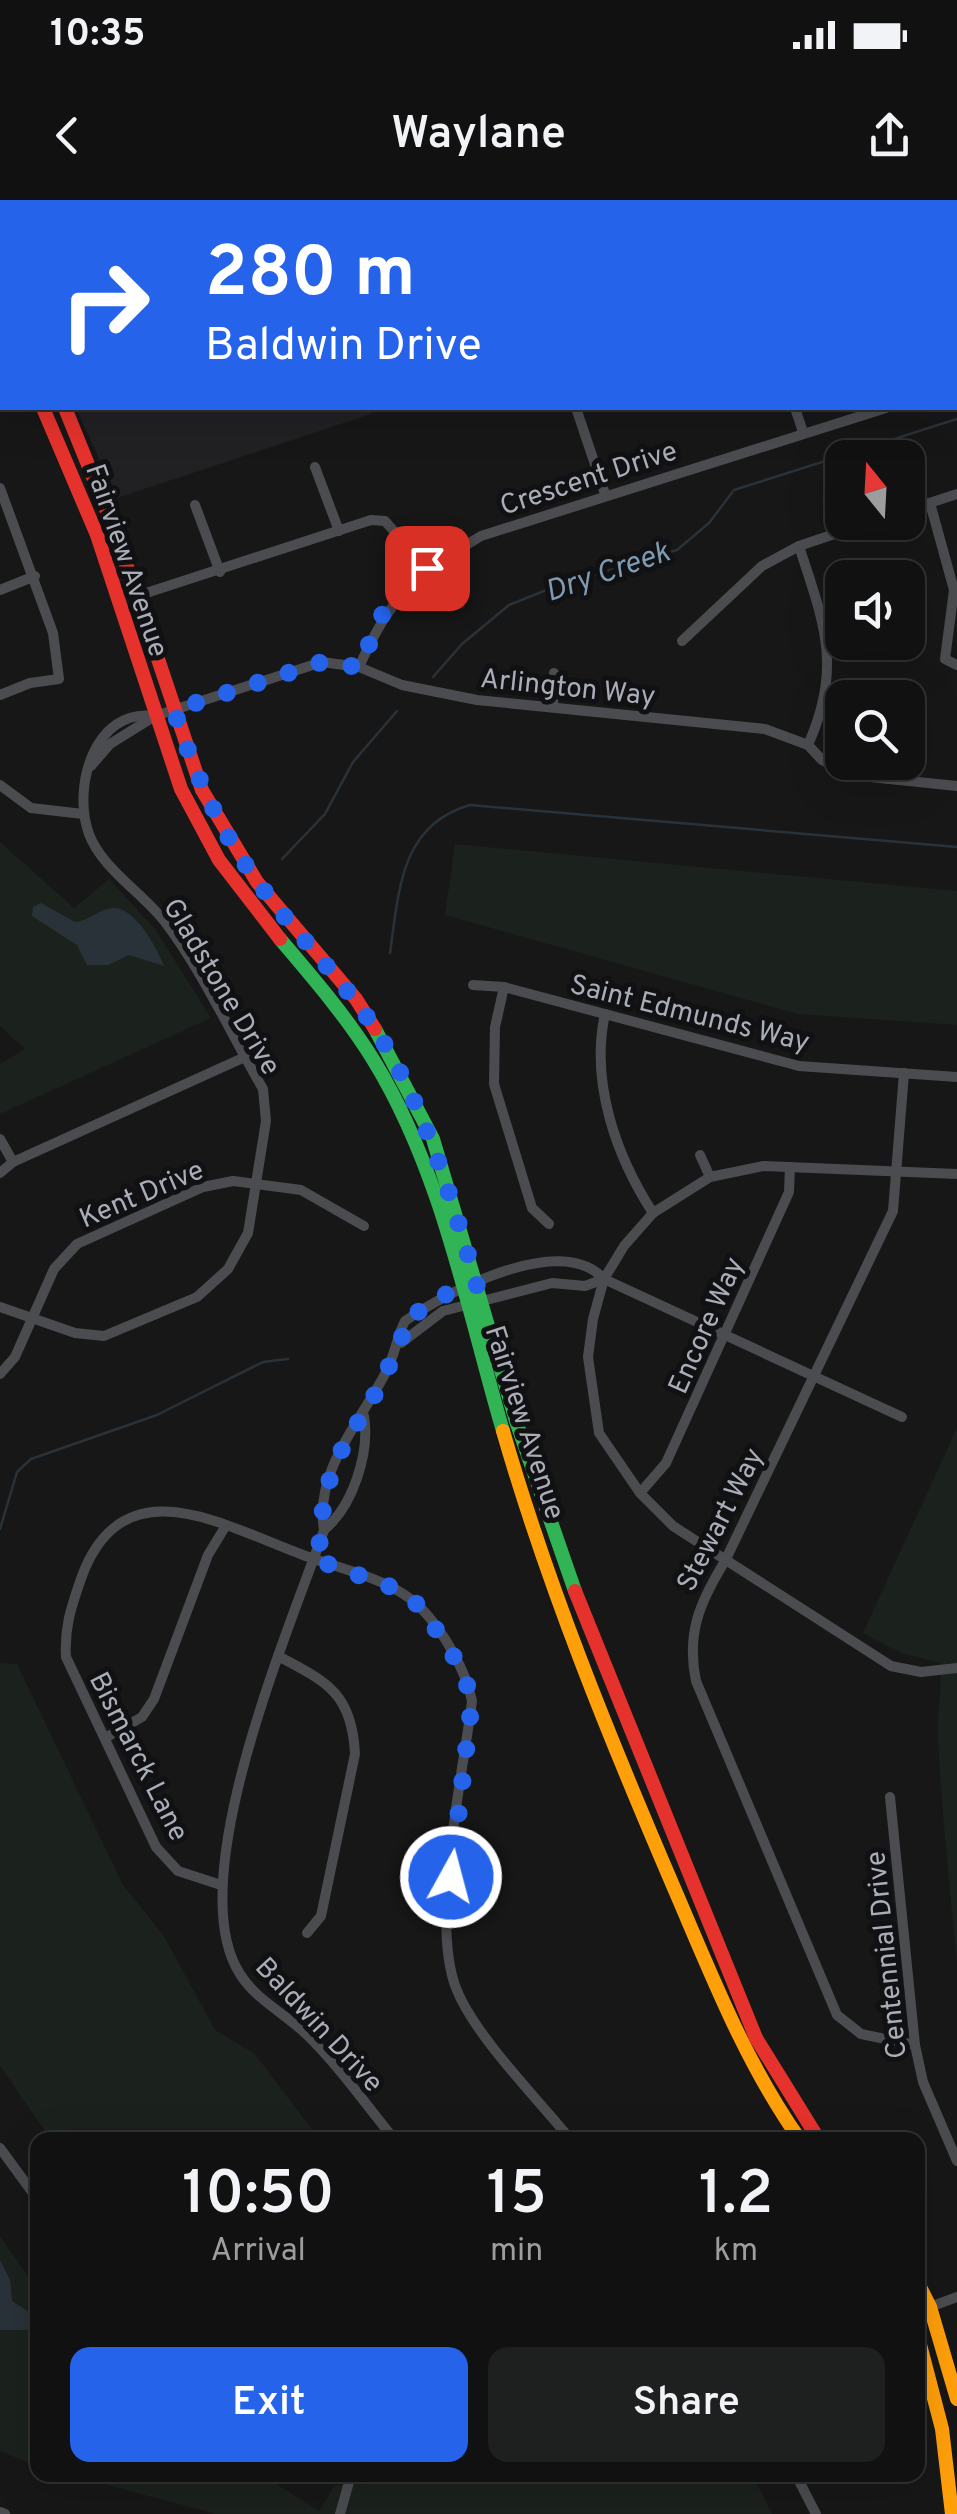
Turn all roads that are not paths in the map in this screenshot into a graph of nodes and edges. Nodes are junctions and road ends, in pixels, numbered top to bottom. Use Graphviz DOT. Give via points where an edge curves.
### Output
graph roads {
  1 [pos="44,410"];
  2 [pos="66,410"];
  3 [pos="577,410"];
  4 [pos="796,410"];
  5 [pos="879,410"];
  6 [pos="803,432"];
  7 [pos="316,467"];
  8 [pos="0,488"];
  9 [pos="605,494"];
  10 [pos="957,494"];
  11 [pos="930,503"];
  12 [pos="925,505"];
  13 [pos="195,506"];
  14 [pos="339,530"];
  15 [pos="825,537"];
  16 [pos="799,546"];
  17 [pos="427,568"];
  18 [pos="220,572"];
  19 [pos="35,576"];
  20 [pos="0,590"];
  21 [pos="137,596"];
  22 [pos="682,641"];
  23 [pos="957,665"];
  24 [pos="359,667"];
  25 [pos="554,674"];
  26 [pos="0,695"];
  27 [pos="552,706"];
  28 [pos="174,710"];
  29 [pos="155,716"];
  30 [pos="808,746"];
  31 [pos="0,785"];
  32 [pos="957,786"];
  33 [pos="83,814"];
  34 [pos="473,985"];
  35 [pos="504,987"];
  36 [pos="604,1014"];
  37 [pos="244,1057"];
  38 [pos="904,1073"];
  39 [pos="957,1076"];
  40 [pos="0,1138"];
  41 [pos="700,1155"];
  42 [pos="13,1162"];
  43 [pos="790,1167"];
  44 [pos="898,1172"];
  45 [pos="0,1173"];
  46 [pos="957,1174"];
  47 [pos="710,1177"];
  48 [pos="258,1184"];
  49 [pos="653,1214"];
  50 [pos="549,1224"];
  51 [pos="364,1226"];
  52 [pos="604,1278"];
  53 [pos="477,1285"];
  54 [pos="460,1290"];
  55 [pos="482,1301"];
  56 [pos="0,1307"];
  57 [pos="464,1307"];
  58 [pos="32,1321"];
  59 [pos="726,1337"];
  60 [pos="401,1342"];
  61 [pos="0,1374"];
  62 [pos="814,1376"];
  63 [pos="364,1416"];
  64 [pos="902,1417"];
  65 [pos="640,1493"];
  66 [pos="226,1527"];
  67 [pos="324,1530"];
  68 [pos="314,1559"];
  69 [pos="725,1561"];
  70 [pos="278,1656"];
  71 [pos="957,1668"];
  72 [pos="105,1738"];
  73 [pos="890,1797"];
  74 [pos="221,1885"];
  75 [pos="307,1934"];
  76 [pos="914,2046"];
  77 [pos="388,2132"];
  78 [pos="564,2132"];
  79 [pos="794,2132"];
  80 [pos="813,2132"];
  81 [pos="0,2148"];
  82 [pos="957,2161"];
  83 [pos="30,2189"];
  84 [pos="957,2297"];
  85 [pos="925,2310"];
  86 [pos="925,2313"];
  87 [pos="925,2364"];
  88 [pos="957,2400"];
  89 [pos="348,2482"];
  90 [pos="800,2482"];
  91 [pos="340,2514"];
  92 [pos="816,2514"];
  93 [pos="952,2514"];
  1 -- 29 [label="street, Fairview Avenue" via="97,535"];
  2 -- 21 [label="street, Fairview Avenue"];
  3 -- 9 [label="street"];
  4 -- 6 [label="street"];
  5 -- 6 [label="street, Crescent Drive"];
  6 -- 9 [label="street, Crescent Drive"];
  7 -- 14 [label="street"];
  8 -- 19 [label="street"];
  9 -- 17 [label="street, Crescent Drive" via="480,536"];
  10 -- 11 [label="street"];
  11 -- 12 [label="street"];
  11 -- 23 [label="street" via="954,590 945,658"];
  13 -- 18 [label="street"];
  14 -- 17 [label="street" via="385,521"];
  14 -- 18 [label="street"];
  15 -- 16 [label="street"];
  16 -- 22 [label="street" via="762,566"];
  16 -- 30 [label="street" via="830,656 828,689"];
  17 -- 24 [label="street, Crescent Drive" via="382,615"];
  18 -- 21 [label="street"];
  19 -- 20 [label="street"];
  19 -- 26 [label="street" via="59,679"];
  21 -- 28 [label="street, Fairview Avenue"];
  24 -- 27 [label="street, Arlington Way" via="432,694"];
  24 -- 28 [label="street, Arlington Way" via="322,662"];
  25 -- 27 [label="street"];
  27 -- 30 [label="street, Arlington Way" via="764,729"];
  28 -- 29 [label="street, Arlington Way"];
  28 -- 53 [label="street, Fairview Avenue" via="222,827 385,1046 433,1138"];
  29 -- 33 [label="street" via="136,713 107,740 91,766"];
  29 -- 54 [label="street, Fairview Avenue" via="206,837 241,892 338,1007 394,1098"];
  30 -- 32 [label="street, Arlington Way" via="851,774"];
  31 -- 33 [label="street" via="31,808"];
  33 -- 37 [label="street, Gladstone Drive" via="99,850 165,922"];
  34 -- 35 [label="street, Saint Edmunds Way"];
  35 -- 36 [label="street, Saint Edmunds Way"];
  35 -- 50 [label="street" via="494,1084 532,1208"];
  36 -- 38 [label="street, Saint Edmunds Way" via="799,1066"];
  36 -- 49 [label="street" via="596,1064 624,1162"];
  37 -- 42 [label="street"];
  37 -- 48 [label="street, Gladstone Drive" via="263,1089"];
  38 -- 39 [label="street, Saint Edmunds Way"];
  38 -- 44 [label="street, Stewart Way"];
  40 -- 42 [label="street"];
  41 -- 47 [label="street"];
  42 -- 45 [label="street"];
  43 -- 44 [label="street"];
  43 -- 47 [label="street"];
  43 -- 59 [label="street, Encore Way" via="789,1192"];
  44 -- 46 [label="street"];
  44 -- 62 [label="street, Stewart Way" via="893,1211"];
  47 -- 49 [label="street"];
  48 -- 51 [label="street, Kent Drive" via="300,1190"];
  48 -- 58 [label="street, Kent Drive" via="203,1188 77,1244 54,1269"];
  48 -- 58 [label="street, Gladstone Drive" via="248,1232 228,1269 197,1297 104,1336"];
  49 -- 52 [label="street"];
  52 -- 53 [label="street, Baldwin Drive" via="575,1260 544,1259"];
  52 -- 55 [label="street, Baldwin Drive"];
  52 -- 59 [label="street, Baldwin Drive"];
  52 -- 65 [label="street" via="588,1356 590,1396 599,1433"];
  53 -- 54 [label="street, Baldwin Drive"];
  53 -- 55 [label="street, Fairview Avenue"];
  54 -- 57 [label="street, Fairview Avenue"];
  54 -- 60 [label="street, Baldwin Drive" via="405,1321"];
  55 -- 57 [label="street, Baldwin Drive"];
  55 -- 80 [label="street, Fairview Avenue" via="549,1524 594,1646 756,2038"];
  56 -- 58 [label="street, Gladstone Drive"];
  57 -- 60 [label="street, Baldwin Drive" via="443,1311"];
  57 -- 79 [label="street, Fairview Avenue" via="530,1521 591,1681 761,2086"];
  58 -- 61 [label="street, Kent Drive"];
  59 -- 62 [label="street, Baldwin Drive"];
  59 -- 65 [label="street, Encore Way" via="666,1463"];
  60 -- 63 [label="street, Baldwin Drive"];
  62 -- 64 [label="street, Baldwin Drive"];
  62 -- 69 [label="street, Stewart Way"];
  63 -- 67 [label="street, Baldwin Drive" via="349,1432 322,1499"];
  63 -- 67 [label="street, Baldwin Drive" via="368,1440 350,1492 341,1516"];
  65 -- 69 [label="street" via="672,1526"];
  66 -- 68 [label="street, Bismarck Lane"];
  66 -- 72 [label="street" via="208,1556 154,1699 142,1717"];
  66 -- 72 [label="street, Bismarck Lane" via="172,1509 145,1511 116,1523 93,1548 64,1625 66,1657"];
  67 -- 68 [label="street, Baldwin Drive"];
  68 -- 70 [label="street, Baldwin Drive"];
  68 -- 78 [label="street, Bismarck Lane" via="394,1588 421,1607 469,1683 446,1912 448,1956 471,2017"];
  69 -- 71 [label="street" via="891,1666 921,1672"];
  69 -- 76 [label="street, Stewart Way" via="694,1622 696,1682 837,2015 861,2034"];
  70 -- 74 [label="street, Baldwin Drive" via="252,1728"];
  70 -- 75 [label="street" via="328,1682 354,1732 322,1916"];
  72 -- 74 [label="street, Bismarck Lane" via="156,1847 178,1871"];
  73 -- 76 [label="street, Centennial Drive"];
  74 -- 77 [label="street, Baldwin Drive" via="222,1924 238,1973 255,1995 306,2034"];
  76 -- 82 [label="street, Centennial Drive"];
  81 -- 83 [label="street"];
  84 -- 85 [label="street"];
  86 -- 88 [label="street"];
  87 -- 93 [label="street" via="942,2429"];
  89 -- 91 [label="street"];
  90 -- 92 [label="street"];
}
